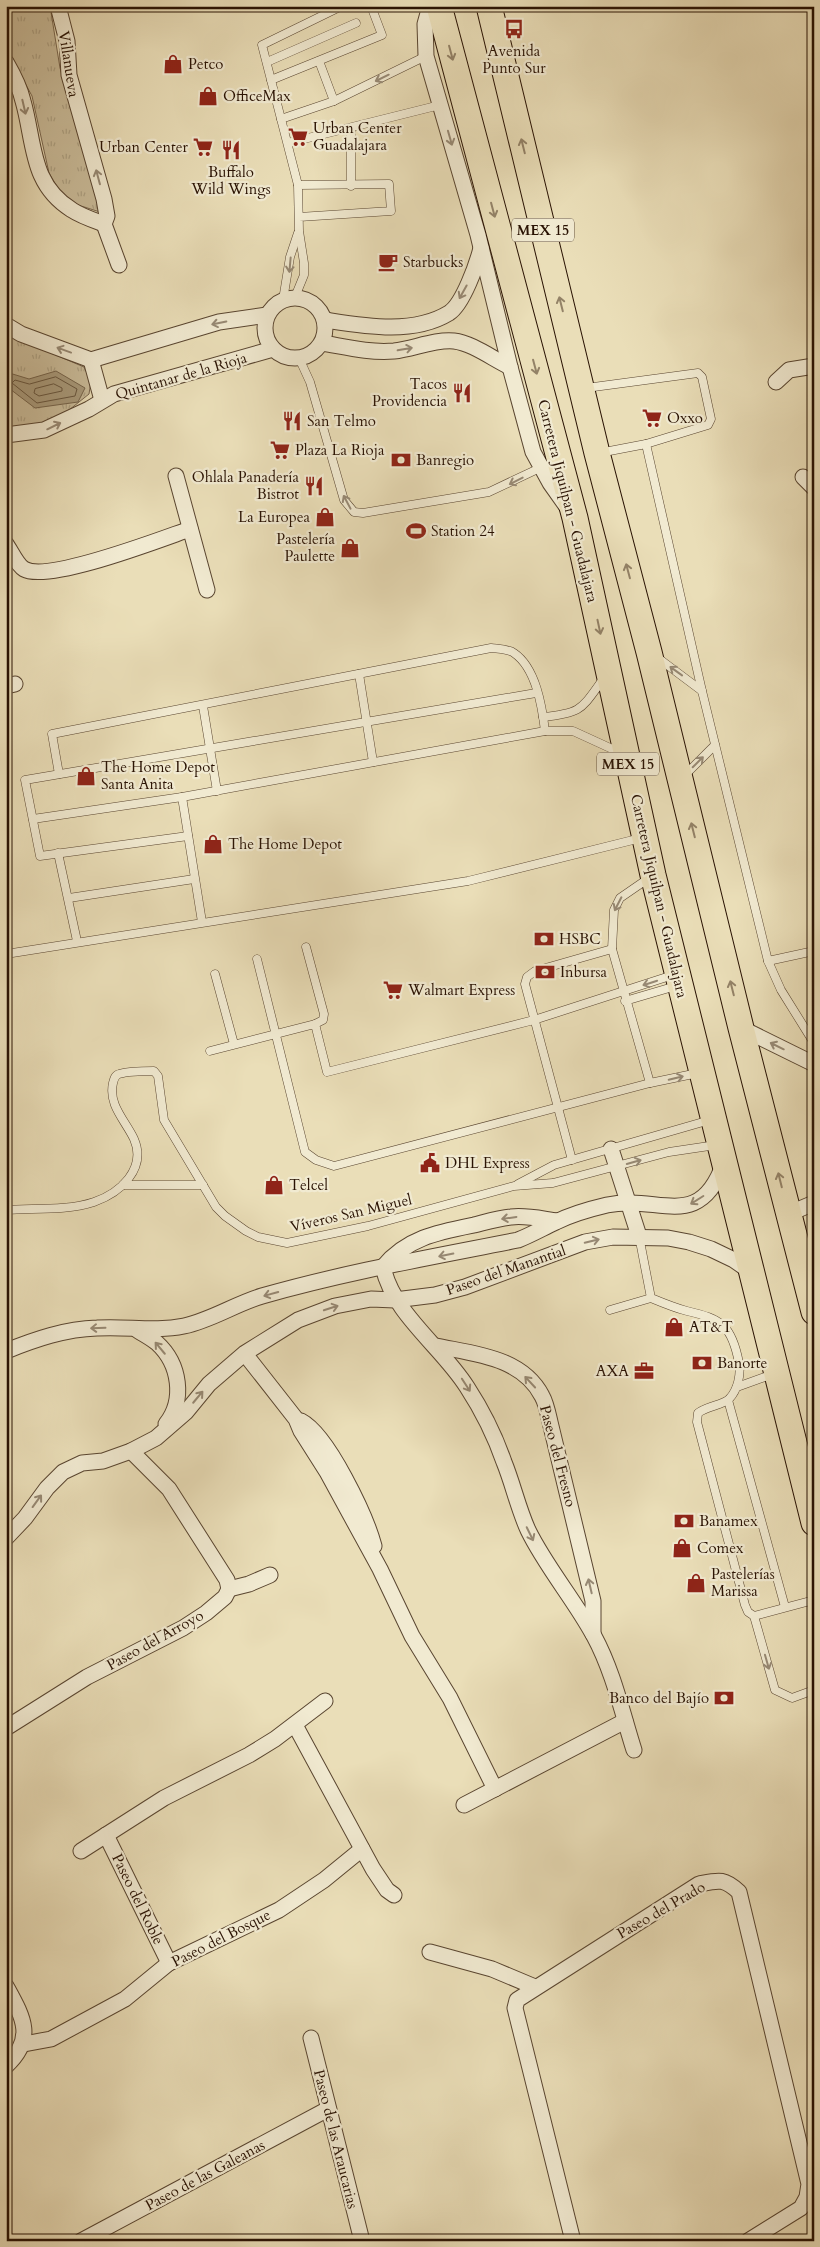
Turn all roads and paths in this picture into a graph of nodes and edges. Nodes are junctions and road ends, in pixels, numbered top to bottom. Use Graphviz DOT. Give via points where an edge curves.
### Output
graph roads {
  1 [pos="58,6"];
  2 [pos="342,6"];
  3 [pos="371,6"];
  4 [pos="430,6"];
  5 [pos="439,6"];
  6 [pos="489,6"];
  7 [pos="356,23"];
  8 [pos="426,56"];
  9 [pos="319,61"];
  10 [pos="6,62"];
  11 [pos="267,62"];
  12 [pos="271,80"];
  13 [pos="334,101"];
  14 [pos="440,105"];
  15 [pos="281,119"];
  16 [pos="351,129"];
  17 [pos="288,143"];
  18 [pos="298,185"];
  19 [pos="351,186"];
  20 [pos="299,217"];
  21 [pos="104,224"];
  22 [pos="299,231"];
  23 [pos="481,246"];
  24 [pos="119,265"];
  25 [pos="289,299"];
  26 [pos="267,315"];
  27 [pos="325,320"];
  28 [pos="6,325"];
  29 [pos="379,327"];
  30 [pos="322,343"];
  31 [pos="273,350"];
  32 [pos="378,351"];
  33 [pos="300,358"];
  34 [pos="90,360"];
  35 [pos="814,366"];
  36 [pos="510,367"];
  37 [pos="776,382"];
  38 [pos="582,389"];
  39 [pos="102,400"];
  40 [pos="6,435"];
  41 [pos="646,444"];
  42 [pos="597,453"];
  43 [pos="550,462"];
  44 [pos="176,476"];
  45 [pos="190,529"];
  46 [pos="6,544"];
  47 [pos="207,590"];
  48 [pos="649,652"];
  49 [pos="608,672"];
  50 [pos="359,674"];
  51 [pos="702,691"];
  52 [pos="536,692"];
  53 [pos="204,706"];
  54 [pos="543,717"];
  55 [pos="368,722"];
  56 [pos="545,731"];
  57 [pos="715,745"];
  58 [pos="209,748"];
  59 [pos="626,755"];
  60 [pos="374,762"];
  61 [pos="59,774"];
  62 [pos="681,779"];
  63 [pos="217,791"];
  64 [pos="182,797"];
  65 [pos="33,818"];
  66 [pos="188,836"];
  67 [pos="645,836"];
  68 [pos="58,853"];
  69 [pos="653,875"];
  70 [pos="194,879"];
  71 [pos="69,898"];
  72 [pos="202,922"];
  73 [pos="78,942"];
  74 [pos="306,947"];
  75 [pos="612,950"];
  76 [pos="814,951"];
  77 [pos="6,954"];
  78 [pos="257,960"];
  79 [pos="768,961"];
  80 [pos="216,974"];
  81 [pos="679,979"];
  82 [pos="623,991"];
  83 [pos="626,1001"];
  84 [pos="534,1020"];
  85 [pos="316,1024"];
  86 [pos="741,1028"];
  87 [pos="276,1034"];
  88 [pos="814,1043"];
  89 [pos="234,1044"];
  90 [pos="210,1051"];
  91 [pos="814,1064"];
  92 [pos="702,1072"];
  93 [pos="650,1083"];
  94 [pos="557,1108"];
  95 [pos="714,1119"];
  96 [pos="611,1149"];
  97 [pos="722,1153"];
  98 [pos="572,1160"];
  99 [pos="616,1167"];
  100 [pos="123,1185"];
  101 [pos="204,1185"];
  102 [pos="514,1186"];
  103 [pos="628,1202"];
  104 [pos="814,1203"];
  105 [pos="6,1210"];
  106 [pos="788,1214"];
  107 [pos="557,1221"];
  108 [pos="639,1236"];
  109 [pos="383,1267"];
  110 [pos="751,1272"];
  111 [pos="651,1298"];
  112 [pos="395,1300"];
  113 [pos="610,1310"];
  114 [pos="814,1312"];
  115 [pos="135,1328"];
  116 [pos="436,1346"];
  117 [pos="6,1351"];
  118 [pos="245,1354"];
  119 [pos="777,1373"];
  120 [pos="737,1387"];
  121 [pos="728,1400"];
  122 [pos="156,1438"];
  123 [pos="132,1451"];
  124 [pos="814,1523"];
  125 [pos="6,1538"];
  126 [pos="270,1575"];
  127 [pos="229,1589"];
  128 [pos="812,1600"];
  129 [pos="784,1607"];
  130 [pos="814,1613"];
  131 [pos="754,1616"];
  132 [pos="593,1634"];
  133 [pos="814,1690"];
  134 [pos="325,1701"];
  135 [pos="625,1721"];
  136 [pos="295,1725"];
  137 [pos="6,1728"];
  138 [pos="634,1750"];
  139 [pos="495,1789"];
  140 [pos="464,1805"];
  141 [pos="106,1835"];
  142 [pos="362,1849"];
  143 [pos="81,1851"];
  144 [pos="394,1895"];
  145 [pos="430,1952"];
  146 [pos="169,1963"];
  147 [pos="6,1986"];
  148 [pos="535,1987"];
  149 [pos="311,2038"];
  150 [pos="24,2044"];
  151 [pos="6,2066"];
  152 [pos="328,2109"];
  153 [pos="765,2236"];
  154 [pos="81,2241"];
  155 [pos="362,2241"];
  156 [pos="574,2241"];
  157 [pos="748,2241"];
  21 -- 1 [label="street, Villanueva, one-way" via="106,208 69,75 67,41"];
  2 -- 11 [label="lane" via="262,45"];
  3 -- 9 [label="lane" via="382,35"];
  4 -- 8 [label="street" via="426,24"];
  5 -- 43 [label="highway, Carretera Jiquilpan - Guadalajara / MEX 15, one-way"];
  38 -- 6 [label="highway, MEX 15, one-way"];
  7 -- 11 [label="lane"];
  8 -- 13 [label="lane, one-way"];
  8 -- 14 [label="street"];
  9 -- 12 [label="lane"];
  9 -- 13 [label="lane"];
  10 -- 21 [label="street, one-way" via="23,99 40,177 54,196 72,210"];
  11 -- 12 [label="lane"];
  12 -- 15 [label="lane"];
  13 -- 15 [label="lane"];
  14 -- 16 [label="lane"];
  14 -- 23 [label="street, one-way"];
  15 -- 17 [label="lane"];
  16 -- 17 [label="lane"];
  16 -- 19 [label="lane"];
  17 -- 18 [label="lane"];
  18 -- 19 [label="lane"];
  18 -- 20 [label="lane"];
  19 -- 20 [label="lane" via="389,184 391,211"];
  20 -- 22 [label="lane"];
  21 -- 24 [label="street, Villanueva"];
  22 -- 25 [label="lane, one-way" via="290,257"];
  22 -- 25 [label="lane" via="304,275"];
  23 -- 29 [label="street, one-way" via="466,289 450,312 419,324"];
  23 -- 36 [label="street"];
  25 -- 26 [label="street" via="276,304"];
  25 -- 27 [label="street" via="305,299 314,304"];
  26 -- 31 [label="street" via="265,333"];
  26 -- 34 [label="street, one-way" via="219,322"];
  27 -- 29 [label="street"];
  27 -- 30 [label="street"];
  34 -- 28 [label="street, one-way" via="21,334"];
  29 -- 32 [label="street"];
  30 -- 32 [label="street"];
  30 -- 33 [label="street"];
  31 -- 33 [label="street" via="290,358"];
  31 -- 39 [label="street, Quintanar de la Rioja"];
  32 -- 36 [label="street, one-way" via="452,341 471,346"];
  43 -- 33 [label="lane, one-way" via="489,492 354,512 344,500"];
  34 -- 39 [label="street"];
  35 -- 37 [label="street" via="789,370"];
  36 -- 43 [label="street" via="533,452"];
  38 -- 41 [label="lane" via="698,373 702,377 711,419 708,425"];
  38 -- 42 [label="highway, MEX 15"];
  40 -- 39 [label="street, Quintanar de la Rioja, one-way" via="44,430"];
  41 -- 42 [label="lane"];
  41 -- 51 [label="lane"];
  48 -- 42 [label="highway, MEX 15, one-way"];
  43 -- 49 [label="highway, Carretera Jiquilpan - Guadalajara / MEX 15, one-way" via="575,518"];
  44 -- 45 [label="street"];
  45 -- 46 [label="street" via="83,565 33,572 22,568"];
  45 -- 47 [label="street"];
  51 -- 48 [label="lane, one-way"];
  48 -- 62 [label="highway, MEX 15"];
  49 -- 54 [label="lane" via="581,708 569,715"];
  49 -- 59 [label="highway, Carretera Jiquilpan - Guadalajara / MEX 15"];
  50 -- 52 [label="lane" via="491,648 513,652 528,667"];
  50 -- 53 [label="lane"];
  50 -- 55 [label="lane"];
  51 -- 57 [label="lane"];
  52 -- 54 [label="lane"];
  52 -- 55 [label="lane"];
  53 -- 58 [label="lane"];
  53 -- 61 [label="lane" via="52,734"];
  54 -- 56 [label="lane"];
  55 -- 58 [label="lane"];
  55 -- 60 [label="lane"];
  56 -- 59 [label="lane" via="573,731"];
  56 -- 60 [label="lane"];
  62 -- 57 [label="lane, one-way"];
  57 -- 79 [label="lane"];
  58 -- 61 [label="lane"];
  58 -- 63 [label="lane"];
  59 -- 67 [label="highway, Carretera Jiquilpan - Guadalajara / MEX 15"];
  60 -- 63 [label="lane"];
  61 -- 65 [label="lane" via="25,780"];
  86 -- 62 [label="highway, MEX 15, one-way"];
  63 -- 64 [label="lane"];
  64 -- 65 [label="lane"];
  64 -- 66 [label="lane"];
  65 -- 68 [label="lane" via="40,856"];
  66 -- 68 [label="lane"];
  66 -- 70 [label="lane"];
  67 -- 69 [label="highway, Carretera Jiquilpan - Guadalajara / MEX 15"];
  67 -- 72 [label="lane" via="468,881"];
  68 -- 71 [label="lane"];
  69 -- 75 [label="lane, one-way" via="620,898 614,910"];
  69 -- 81 [label="highway, Carretera Jiquilpan - Guadalajara / MEX 15"];
  70 -- 71 [label="lane"];
  70 -- 72 [label="lane"];
  71 -- 73 [label="lane"];
  72 -- 73 [label="lane"];
  73 -- 77 [label="lane"];
  74 -- 85 [label="lane" via="324,1014"];
  75 -- 82 [label="lane"];
  75 -- 84 [label="lane" via="535,971 527,977 525,984"];
  76 -- 79 [label="lane"];
  78 -- 87 [label="lane"];
  79 -- 88 [label="lane" via="781,990"];
  80 -- 89 [label="lane"];
  81 -- 82 [label="lane, one-way"];
  81 -- 83 [label="lane"];
  81 -- 92 [label="highway, Carretera Jiquilpan - Guadalajara / MEX 15"];
  82 -- 83 [label="lane"];
  82 -- 84 [label="lane"];
  83 -- 93 [label="lane"];
  84 -- 85 [label="lane" via="328,1072"];
  84 -- 94 [label="lane"];
  85 -- 87 [label="lane"];
  91 -- 86 [label="street, one-way"];
  106 -- 86 [label="highway, MEX 15, one-way"];
  87 -- 89 [label="lane"];
  87 -- 94 [label="lane" via="305,1152 334,1166"];
  89 -- 90 [label="lane"];
  93 -- 92 [label="lane, one-way"];
  92 -- 95 [label="highway, Carretera Jiquilpan - Guadalajara / MEX 15"];
  93 -- 94 [label="lane"];
  94 -- 98 [label="lane"];
  95 -- 96 [label="lane, Víveros San Miguel"];
  95 -- 97 [label="highway, Carretera Jiquilpan - Guadalajara / MEX 15"];
  96 -- 98 [label="lane, Víveros San Miguel"];
  96 -- 99 [label="street"];
  99 -- 97 [label="lane, Víveros San Miguel, one-way" via="669,1152"];
  97 -- 103 [label="street, Paseo del Manantial, one-way" via="710,1191 692,1204 666,1207"];
  97 -- 110 [label="highway, Carretera Jiquilpan - Guadalajara / MEX 15"];
  98 -- 102 [label="lane, Víveros San Miguel" via="554,1165"];
  99 -- 102 [label="lane, Víveros San Miguel" via="553,1183"];
  99 -- 103 [label="street"];
  100 -- 101 [label="lane"];
  100 -- 101 [label="lane, Víveros San Miguel" via="130,1178 137,1156 136,1145 117,1110 112,1088 114,1079 119,1074 152,1071 159,1079 164,1120"];
  100 -- 105 [label="lane, Víveros San Miguel" via="103,1198 83,1205"];
  101 -- 102 [label="lane, Víveros San Miguel" via="216,1207 236,1224 258,1237 287,1243 368,1226"];
  103 -- 107 [label="street, Paseo del Manantial" via="584,1211"];
  103 -- 108 [label="street"];
  104 -- 106 [label="street"];
  106 -- 114 [label="highway, MEX 15"];
  107 -- 109 [label="street, Paseo del Manantial, one-way" via="518,1240"];
  107 -- 109 [label="street, one-way" via="512,1217 444,1231 419,1238 400,1249"];
  108 -- 110 [label="street, Paseo del Manantial" via="682,1241 711,1249"];
  108 -- 111 [label="lane"];
  112 -- 108 [label="street, Paseo del Manantial, one-way" via="465,1287 591,1240"];
  109 -- 112 [label="street, Paseo del Fresno"];
  109 -- 115 [label="street, Paseo del Manantial, one-way" via="259,1297 196,1324 164,1330"];
  110 -- 119 [label="highway, Carretera Jiquilpan - Guadalajara / MEX 15"];
  111 -- 113 [label="lane"];
  111 -- 120 [label="lane" via="707,1315 724,1326 736,1348 740,1368"];
  112 -- 116 [label="street, Paseo del Fresno"];
  118 -- 112 [label="street, Paseo del Manantial, one-way" via="298,1320 334,1306 371,1299"];
  115 -- 117 [label="street, Paseo del Manantial, one-way" via="66,1331 34,1339"];
  122 -- 115 [label="street, one-way" via="174,1414 179,1394 177,1379 157,1343"];
  116 -- 132 [label="street, Paseo del Fresno, one-way" via="467,1387 489,1426 538,1551"];
  132 -- 116 [label="street, Paseo del Fresno, one-way" via="594,1601 542,1395 529,1379 498,1359"];
  122 -- 118 [label="street, Paseo del Manantial, one-way" via="186,1412 209,1384"];
  118 -- 139 [label="street" via="296,1419 308,1425 347,1483 365,1518 380,1569 412,1636 450,1698"];
  119 -- 120 [label="lane"];
  119 -- 124 [label="highway, Carretera Jiquilpan - Guadalajara / MEX 15"];
  120 -- 121 [label="lane"];
  121 -- 129 [label="lane"];
  121 -- 131 [label="lane" via="698,1413 697,1422 745,1605"];
  122 -- 123 [label="street, Paseo del Manantial"];
  125 -- 123 [label="street, Paseo del Manantial, one-way" via="63,1472 82,1463 103,1461"];
  123 -- 127 [label="street" via="169,1489 227,1580"];
  126 -- 127 [label="street"];
  127 -- 137 [label="street, Paseo del Arroyo" via="225,1597 183,1628 87,1677"];
  128 -- 129 [label="lane"];
  128 -- 130 [label="lane"];
  129 -- 131 [label="lane"];
  131 -- 133 [label="lane, one-way" via="775,1690 792,1698"];
  132 -- 135 [label="street, Paseo del Fresno" via="606,1660"];
  134 -- 136 [label="street"];
  135 -- 138 [label="street, Paseo del Fresno"];
  135 -- 139 [label="street"];
  136 -- 141 [label="street" via="249,1755 164,1798"];
  136 -- 142 [label="street"];
  139 -- 140 [label="street"];
  141 -- 143 [label="street"];
  141 -- 146 [label="street, Paseo del Roble"];
  142 -- 144 [label="street" via="381,1881"];
  142 -- 146 [label="street, Paseo del Bosque" via="279,1910"];
  145 -- 148 [label="street" via="492,1970"];
  146 -- 150 [label="street, Paseo del Bosque" via="125,1999 94,2017 52,2039"];
  147 -- 150 [label="street" via="21,2018"];
  148 -- 153 [label="street, Paseo del Prado" via="700,1884 718,1880 728,1882 739,1892 808,2184 807,2197 801,2208"];
  148 -- 156 [label="street, Paseo del Prado" via="517,2000 515,2008"];
  149 -- 152 [label="street, Paseo de las Araucarias"];
  150 -- 151 [label="street"];
  152 -- 154 [label="street, Paseo de las Galeanas"];
  152 -- 155 [label="street, Paseo de las Araucarias"];
  153 -- 157 [label="street, Paseo del Prado"];
}
